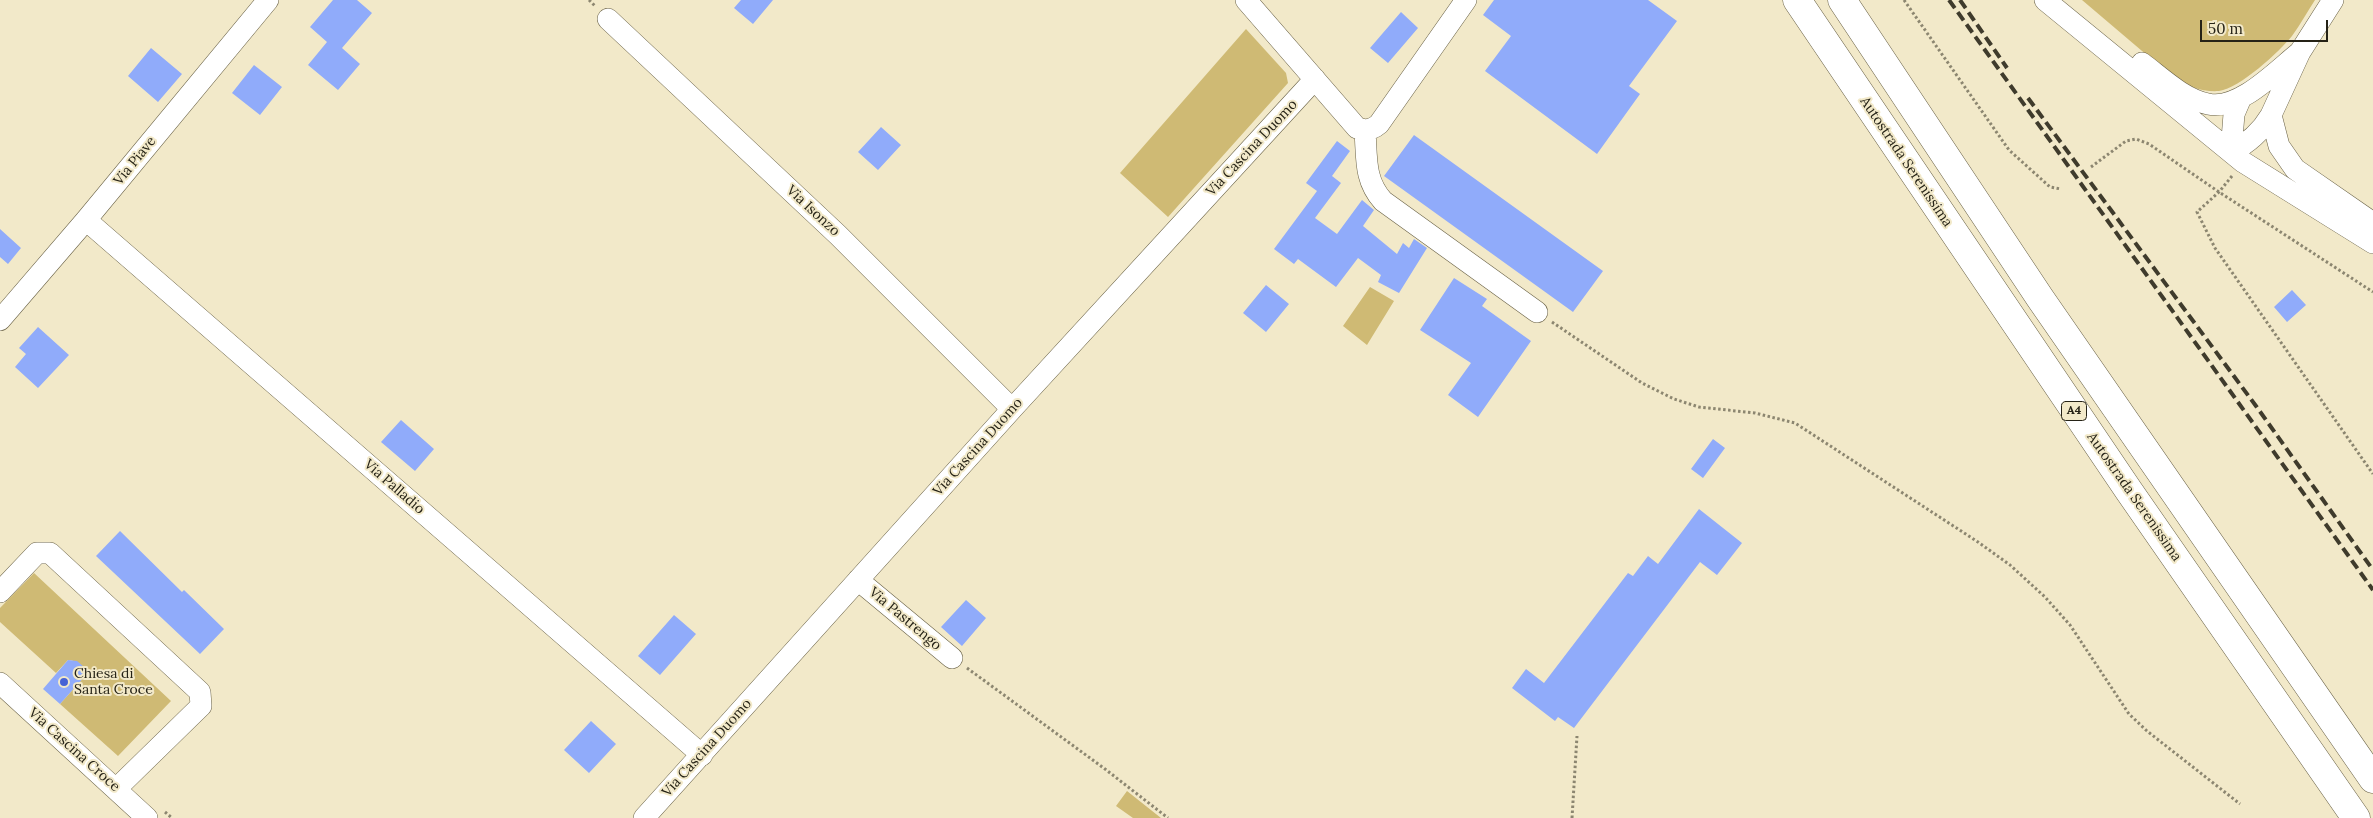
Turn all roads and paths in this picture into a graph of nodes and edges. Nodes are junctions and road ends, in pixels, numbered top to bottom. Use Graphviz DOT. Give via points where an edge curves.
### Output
graph roads {
  1 [pos="268,0"];
  2 [pos="1246,0"];
  3 [pos="1466,0"];
  4 [pos="1797,0"];
  5 [pos="1842,0"];
  6 [pos="1904,0"];
  7 [pos="2045,0"];
  8 [pos="2061,0"];
  9 [pos="2333,0"];
  10 [pos="608,19"];
  11 [pos="2300,52"];
  12 [pos="1315,79"];
  13 [pos="2240,100"];
  14 [pos="2272,115"];
  15 [pos="1365,131"];
  16 [pos="2237,157"];
  17 [pos="2091,167"];
  18 [pos="2061,189"];
  19 [pos="2219,192"];
  20 [pos="86,220"];
  21 [pos="2373,223"];
  22 [pos="2373,243"];
  23 [pos="2373,292"];
  24 [pos="1537,312"];
  25 [pos="0,320"];
  26 [pos="1012,409"];
  27 [pos="2373,474"];
  28 [pos="858,580"];
  29 [pos="0,592"];
  30 [pos="952,658"];
  31 [pos="0,683"];
  32 [pos="1577,736"];
  33 [pos="702,754"];
  34 [pos="2373,779"];
  35 [pos="116,789"];
  36 [pos="2240,804"];
  37 [pos="148,818"];
  38 [pos="644,818"];
  39 [pos="1168,818"];
  40 [pos="1572,818"];
  41 [pos="2356,818"];
  1 -- 20 [label="street, Via Piave"];
  2 -- 12 [label="street"];
  3 -- 15 [label="street" via="1379,124"];
  4 -- 41 [label="highway, Autostrada Serenissima / A4" via="2129,491"];
  5 -- 34 [label="highway, A4" via="2040,298"];
  6 -- 18 [label="path" via="2009,150 2050,187"];
  7 -- 16 [label="street"];
  8 -- 13 [label="street" via="2181,92 2208,104"];
  9 -- 11 [label="street"];
  10 -- 26 [label="street, Via Isonzo" via="838,235"];
  11 -- 13 [label="street"];
  11 -- 14 [label="street"];
  12 -- 15 [label="street" via="1357,128"];
  12 -- 26 [label="street, Via Cascina Duomo"];
  13 -- 16 [label="street" via="2234,114"];
  14 -- 16 [label="street"];
  14 -- 21 [label="street" via="2279,146 2295,169"];
  15 -- 24 [label="street" via="1369,179 1373,190 1383,201"];
  16 -- 19 [label="path"];
  16 -- 22 [label="street"];
  17 -- 19 [label="path" via="2126,142 2136,139 2149,144"];
  19 -- 23 [label="path"];
  19 -- 27 [label="path" via="2197,212 2215,248"];
  20 -- 25 [label="street, Via Piave"];
  20 -- 33 [label="street, Via Palladio"];
  24 -- 36 [label="path" via="1642,383 1674,399 1699,407 1755,413 1795,423 1978,542 2010,565 2070,625 2129,714"];
  26 -- 28 [label="street, Via Cascina Duomo"];
  28 -- 30 [label="street, Via Pastrengo"];
  28 -- 33 [label="street, Via Cascina Duomo"];
  29 -- 35 [label="street" via="37,553 50,554 200,692 201,706"];
  30 -- 39 [label="path" via="1105,768"];
  31 -- 35 [label="street, Via Cascina Croce"];
  32 -- 40 [label="path"];
  33 -- 38 [label="street, Via Cascina Duomo"];
  35 -- 37 [label="street, Via Cascina Croce"];
}
